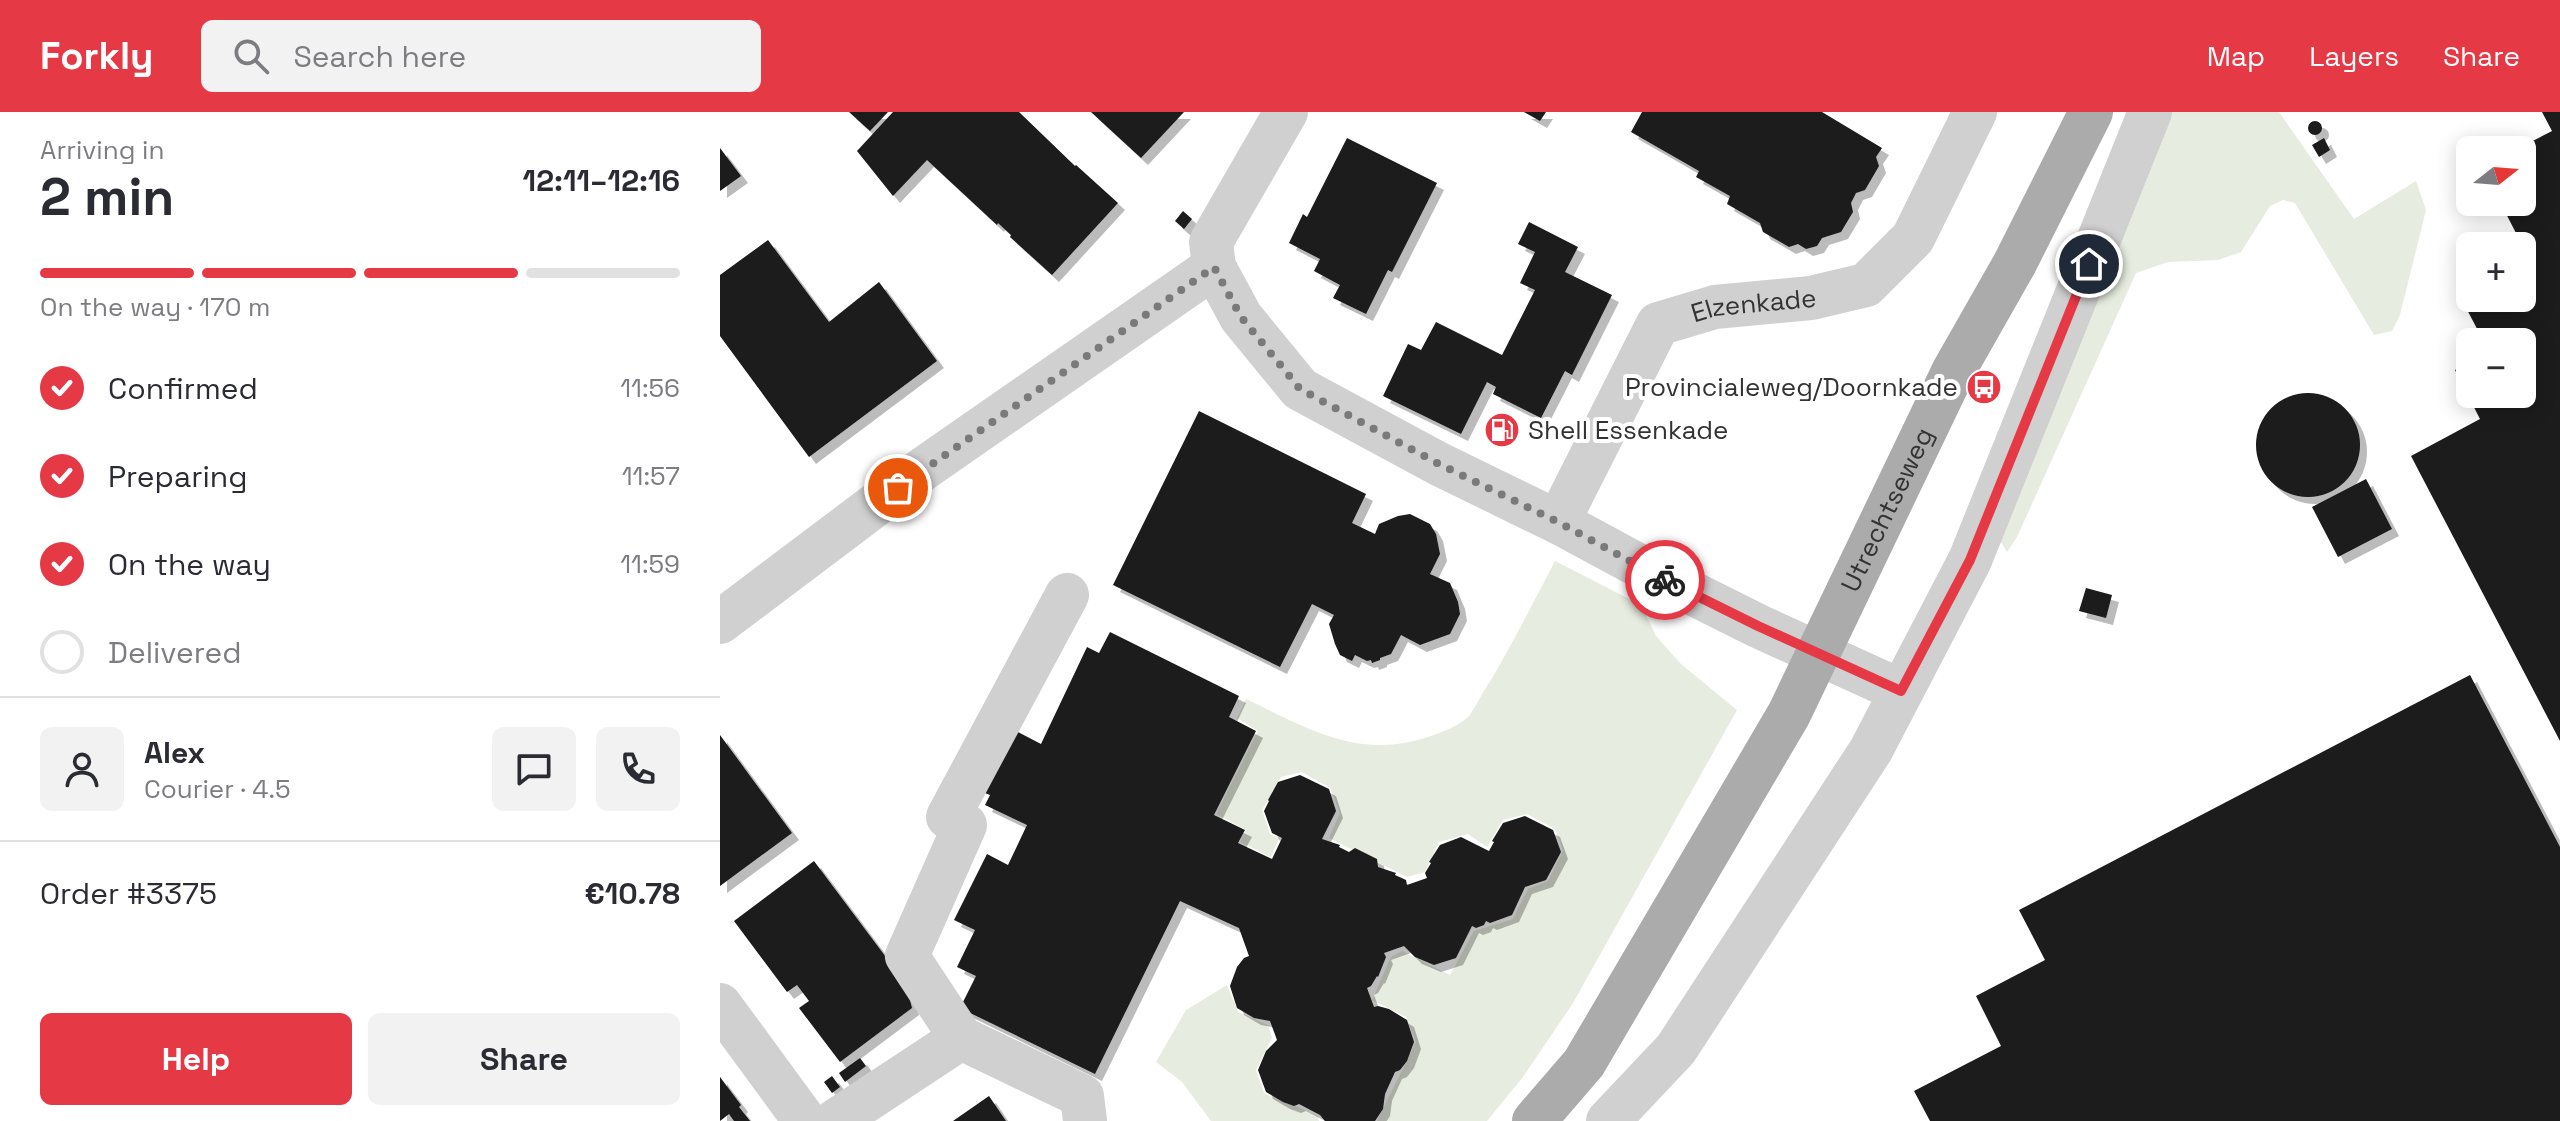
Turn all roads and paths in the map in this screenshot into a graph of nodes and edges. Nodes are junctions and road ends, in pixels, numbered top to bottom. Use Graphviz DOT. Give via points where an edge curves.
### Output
graph roads {
  1 [pos="1286,112"];
  2 [pos="1975,112"];
  3 [pos="2091,112"];
  4 [pos="2150,112"];
  5 [pos="1214,267"];
  6 [pos="1558,522"];
  7 [pos="1067,595"];
  8 [pos="720,622"];
  9 [pos="1817,652"];
  10 [pos="1901,691"];
  11 [pos="720,1005"];
  12 [pos="961,1038"];
  13 [pos="805,1121"];
  14 [pos="835,1121"];
  15 [pos="1085,1121"];
  16 [pos="1534,1121"];
  17 [pos="1608,1121"];
  1 -- 5 [label="street" via="1211,242"];
  2 -- 6 [label="street, Elzenkade" via="1913,238 1866,285 1811,298 1715,307 1658,324"];
  3 -- 9 [label="main road, Utrechtseweg" via="1953,372"];
  4 -- 10 [label="street" via="1970,560"];
  5 -- 6 [label="street" via="1241,317 1300,389"];
  5 -- 8 [label="street" via="923,469"];
  6 -- 9 [label="street"];
  7 -- 12 [label="street" via="948,817 965,825 907,956"];
  9 -- 10 [label="street"];
  9 -- 16 [label="main road, Utrechtseweg" via="1789,714 1584,1063"];
  10 -- 17 [label="street" via="1871,750 1676,1049"];
  11 -- 13 [label="street"];
  12 -- 14 [label="street"];
  12 -- 15 [label="street" via="1082,1096"];
}
